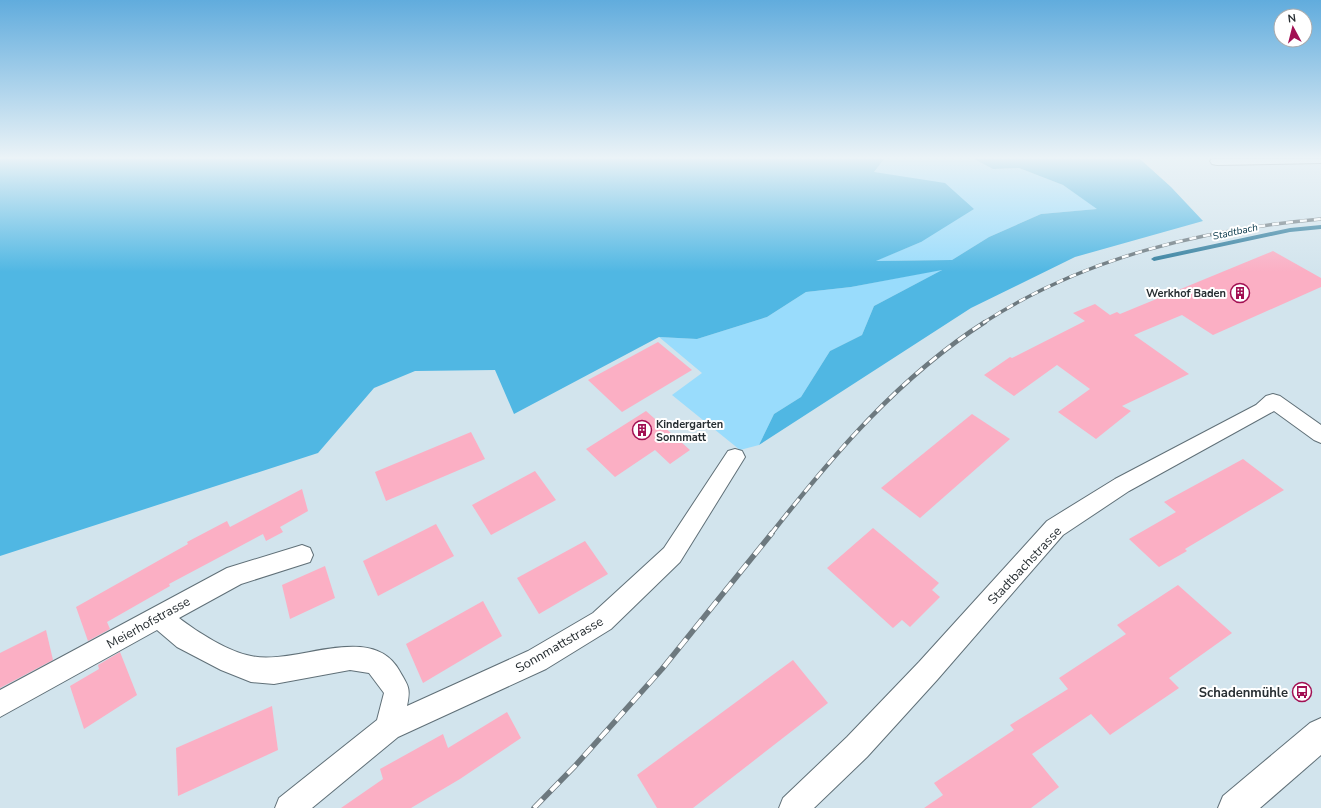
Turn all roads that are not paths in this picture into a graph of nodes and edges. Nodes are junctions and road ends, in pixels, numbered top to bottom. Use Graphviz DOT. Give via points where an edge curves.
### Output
graph roads {
  1 [pos="1321,435"];
  2 [pos="735,457"];
  3 [pos="302,555"];
  4 [pos="158,616"];
  5 [pos="0,704"];
  6 [pos="389,728"];
  7 [pos="1321,734"];
  8 [pos="289,808"];
  9 [pos="793,808"];
  10 [pos="1235,808"];
  1 -- 9 [label="street, Stadtbachstrasse" via="1273,401 1263,410 1122,485 1055,528 862,742"];
  2 -- 6 [label="street, Sonnmattstrasse" via="672,555 602,621 537,660"];
  3 -- 4 [label="street, Meierhofstrasse" via="235,575"];
  4 -- 5 [label="street, Meierhofstrasse"];
  4 -- 6 [label="street" via="186,639 251,669 274,671 350,658 376,662 388,675 397,691"];
  6 -- 8 [label="street, Sonnmattstrasse"];
  7 -- 10 [label="main road"];
}
